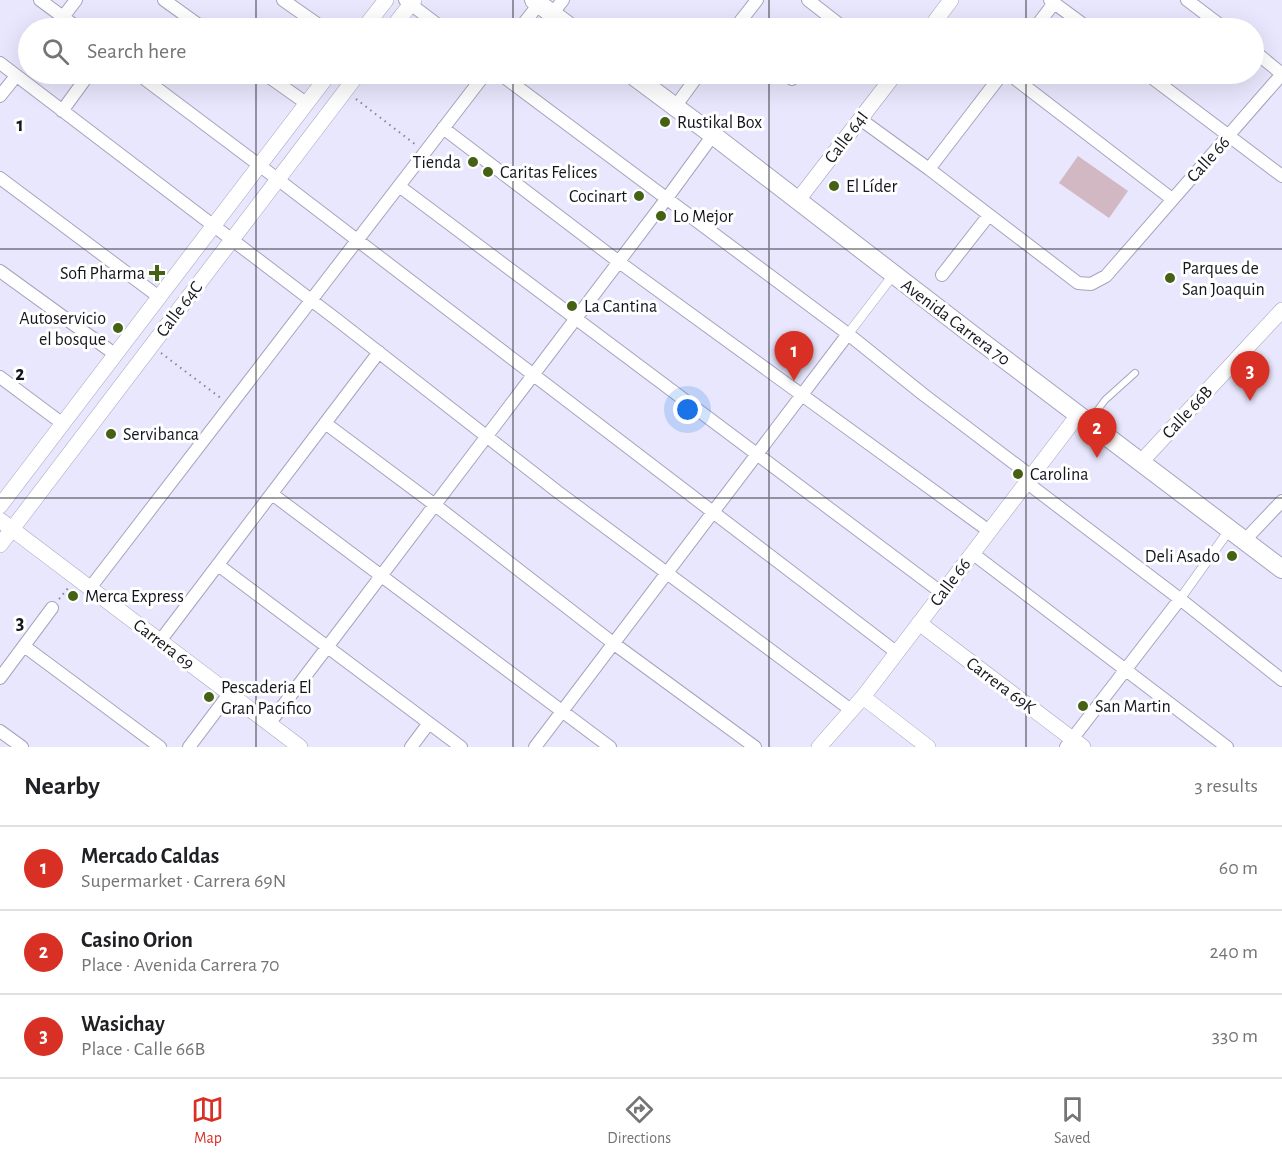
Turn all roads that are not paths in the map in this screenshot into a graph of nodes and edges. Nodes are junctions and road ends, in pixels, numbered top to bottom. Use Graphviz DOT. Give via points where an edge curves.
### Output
graph roads {
  1 [pos="40,0"];
  2 [pos="76,0"];
  3 [pos="164,0"];
  4 [pos="283,0"];
  5 [pos="386,0"];
  6 [pos="757,0"];
  7 [pos="808,0"];
  8 [pos="951,0"];
  9 [pos="1187,0"];
  10 [pos="410,1"];
  11 [pos="1052,2"];
  12 [pos="547,4"];
  13 [pos="63,17"];
  14 [pos="189,18"];
  15 [pos="309,18"];
  16 [pos="372,18"];
  17 [pos="399,18"];
  18 [pos="430,18"];
  19 [pos="531,18"];
  20 [pos="561,18"];
  21 [pos="743,18"];
  22 [pos="828,18"];
  23 [pos="938,18"];
  24 [pos="1042,18"];
  25 [pos="1074,18"];
  26 [pos="1211,18"];
  27 [pos="1264,59"];
  28 [pos="0,63"];
  29 [pos="1282,74"];
  30 [pos="16,76"];
  31 [pos="27,84"];
  32 [pos="82,84"];
  33 [pos="151,84"];
  34 [pos="279,84"];
  35 [pos="321,84"];
  36 [pos="350,84"];
  37 [pos="477,84"];
  38 [pos="513,84"];
  39 [pos="645,84"];
  40 [pos="692,84"];
  41 [pos="887,84"];
  42 [pos="994,84"];
  43 [pos="1022,84"];
  44 [pos="1160,84"];
  45 [pos="0,96"];
  46 [pos="306,103"];
  47 [pos="675,106"];
  48 [pos="62,111"];
  49 [pos="860,119"];
  50 [pos="444,128"];
  51 [pos="713,135"];
  52 [pos="1229,135"];
  53 [pos="259,165"];
  54 [pos="929,169"];
  55 [pos="1282,176"];
  56 [pos="278,179"];
  57 [pos="2,183"];
  58 [pos="399,186"];
  59 [pos="667,198"];
  60 [pos="1172,199"];
  61 [pos="798,200"];
  62 [pos="989,215"];
  63 [pos="213,226"];
  64 [pos="232,240"];
  65 [pos="357,240"];
  66 [pos="619,262"];
  67 [pos="0,271"];
  68 [pos="894,274"];
  69 [pos="942,275"];
  70 [pos="159,297"];
  71 [pos="311,300"];
  72 [pos="1282,310"];
  73 [pos="576,318"];
  74 [pos="848,334"];
  75 [pos="379,352"];
  76 [pos="116,355"];
  77 [pos="1135,373"];
  78 [pos="533,375"];
  79 [pos="0,377"];
  80 [pos="802,395"];
  81 [pos="1083,418"];
  82 [pos="325,423"];
  83 [pos="63,424"];
  84 [pos="487,436"];
  85 [pos="757,454"];
  86 [pos="1140,462"];
  87 [pos="1029,479"];
  88 [pos="272,494"];
  89 [pos="1282,501"];
  90 [pos="435,505"];
  91 [pos="0,506"];
  92 [pos="713,512"];
  93 [pos="6,524"];
  94 [pos="989,531"];
  95 [pos="1237,535"];
  96 [pos="0,545"];
  97 [pos="972,553"];
  98 [pos="218,565"];
  99 [pos="1282,569"];
  100 [pos="666,573"];
  101 [pos="382,575"];
  102 [pos="90,588"];
  103 [pos="942,593"];
  104 [pos="1180,599"];
  105 [pos="52,608"];
  106 [pos="919,623"];
  107 [pos="160,641"];
  108 [pos="613,643"];
  109 [pos="24,646"];
  110 [pos="328,647"];
  111 [pos="896,652"];
  112 [pos="1126,670"];
  113 [pos="0,678"];
  114 [pos="1282,680"];
  115 [pos="229,694"];
  116 [pos="863,697"];
  117 [pos="851,710"];
  118 [pos="561,711"];
  119 [pos="429,723"];
  120 [pos="269,724"];
  121 [pos="0,731"];
  122 [pos="1074,744"];
  123 [pos="22,747"];
  124 [pos="160,747"];
  125 [pos="189,747"];
  126 [pos="300,747"];
  127 [pos="411,747"];
  128 [pos="462,747"];
  129 [pos="534,747"];
  130 [pos="610,747"];
  131 [pos="755,747"];
  132 [pos="819,747"];
  133 [pos="928,747"];
  134 [pos="1227,747"];
  1 -- 13 [label="street"];
  2 -- 13 [label="street"];
  3 -- 14 [label="street"];
  4 -- 15 [label="street"];
  5 -- 16 [label="street"];
  6 -- 21 [label="street"];
  7 -- 22 [label="street"];
  8 -- 23 [label="street"];
  9 -- 26 [label="street"];
  10 -- 17 [label="street"];
  10 -- 18 [label="street"];
  11 -- 24 [label="street"];
  11 -- 25 [label="street"];
  12 -- 19 [label="street"];
  12 -- 20 [label="main road"];
  27 -- 29 [label="street"];
  28 -- 30 [label="street"];
  29 -- 52 [label="street, Calle 66"];
  30 -- 45 [label="street"];
  31 -- 48 [label="street"];
  32 -- 48 [label="street"];
  33 -- 53 [label="street"];
  34 -- 46 [label="street"];
  35 -- 46 [label="street, Calle 64C"];
  36 -- 56 [label="street, Calle 64C"];
  37 -- 50 [label="street"];
  38 -- 59 [label="street"];
  39 -- 47 [label="main road, Avenida Carrera 70"];
  40 -- 47 [label="street"];
  41 -- 49 [label="street, Calle 64I"];
  42 -- 54 [label="street"];
  43 -- 60 [label="street"];
  44 -- 52 [label="street"];
  46 -- 53 [label="street, Calle 64C"];
  47 -- 51 [label="main road, Avenida Carrera 70"];
  48 -- 63 [label="street"];
  49 -- 54 [label="street"];
  49 -- 61 [label="street, Calle 64I"];
  50 -- 58 [label="street"];
  50 -- 66 [label="street"];
  51 -- 59 [label="street"];
  51 -- 61 [label="main road, Avenida Carrera 70"];
  52 -- 55 [label="street"];
  52 -- 60 [label="street, Calle 66"];
  53 -- 56 [label="street"];
  53 -- 63 [label="street, Calle 64C"];
  54 -- 62 [label="street"];
  56 -- 64 [label="street, Calle 64C"];
  56 -- 65 [label="street"];
  57 -- 70 [label="street"];
  58 -- 65 [label="street"];
  58 -- 73 [label="street"];
  59 -- 66 [label="street"];
  59 -- 74 [label="street"];
  60 -- 62 [label="street, Calle 66" via="1106,276 1091,284 1078,283"];
  61 -- 68 [label="main road, Avenida Carrera 70"];
  62 -- 69 [label="street"];
  63 -- 64 [label="street"];
  63 -- 70 [label="street, Calle 64C"];
  64 -- 71 [label="street"];
  64 -- 93 [label="street, Calle 64C"];
  65 -- 71 [label="street"];
  65 -- 78 [label="street"];
  66 -- 73 [label="street"];
  66 -- 80 [label="street"];
  67 -- 76 [label="street"];
  68 -- 74 [label="street"];
  68 -- 81 [label="main road, Avenida Carrera 70"];
  70 -- 76 [label="street, Calle 64C"];
  71 -- 75 [label="street"];
  71 -- 102 [label="street"];
  72 -- 86 [label="street, Calle 66B"];
  73 -- 78 [label="street"];
  73 -- 85 [label="street"];
  74 -- 80 [label="street"];
  74 -- 87 [label="street"];
  75 -- 82 [label="street"];
  75 -- 84 [label="street"];
  76 -- 83 [label="street, Calle 64C"];
  77 -- 81 [label="lane"];
  78 -- 84 [label="street"];
  78 -- 92 [label="street"];
  79 -- 83 [label="street"];
  80 -- 85 [label="street"];
  80 -- 94 [label="street"];
  81 -- 86 [label="main road, Avenida Carrera 70"];
  81 -- 87 [label="street, Calle 66"];
  82 -- 88 [label="street"];
  82 -- 90 [label="street"];
  83 -- 91 [label="street, Calle 64C"];
  84 -- 90 [label="street"];
  84 -- 100 [label="street"];
  85 -- 92 [label="street"];
  85 -- 103 [label="street"];
  86 -- 95 [label="main road, Avenida Carrera 70"];
  87 -- 94 [label="street, Calle 66"];
  87 -- 104 [label="street"];
  88 -- 98 [label="street"];
  88 -- 101 [label="street"];
  89 -- 95 [label="street"];
  90 -- 101 [label="street"];
  90 -- 108 [label="street"];
  92 -- 100 [label="street"];
  92 -- 111 [label="street"];
  93 -- 96 [label="street, Calle 64C"];
  93 -- 102 [label="street, Carrera 69"];
  94 -- 97 [label="street, Calle 66"];
  95 -- 99 [label="main road, Avenida Carrera 70"];
  95 -- 104 [label="street"];
  97 -- 103 [label="street, Calle 66"];
  97 -- 112 [label="street"];
  98 -- 107 [label="street"];
  98 -- 110 [label="street"];
  100 -- 108 [label="street"];
  100 -- 117 [label="street"];
  101 -- 110 [label="street"];
  101 -- 118 [label="street"];
  102 -- 107 [label="street, Carrera 69"];
  103 -- 106 [label="street, Calle 66"];
  104 -- 112 [label="street"];
  104 -- 114 [label="street"];
  105 -- 109 [label="street"];
  106 -- 111 [label="street, Calle 66"];
  106 -- 122 [label="street, Carrera 69K"];
  107 -- 115 [label="street, Carrera 69"];
  108 -- 118 [label="street"];
  108 -- 131 [label="street"];
  109 -- 113 [label="street"];
  109 -- 124 [label="street"];
  110 -- 119 [label="street"];
  110 -- 120 [label="street"];
  111 -- 116 [label="street, Calle 66"];
  112 -- 122 [label="street"];
  112 -- 134 [label="street"];
  115 -- 120 [label="street, Carrera 69"];
  115 -- 125 [label="street"];
  116 -- 117 [label="street, Calle 66"];
  116 -- 133 [label="street"];
  117 -- 132 [label="street, Calle 66"];
  118 -- 129 [label="street"];
  118 -- 130 [label="street"];
  119 -- 127 [label="street"];
  119 -- 128 [label="street"];
  120 -- 126 [label="street, Carrera 69"];
  121 -- 123 [label="street"];
}
